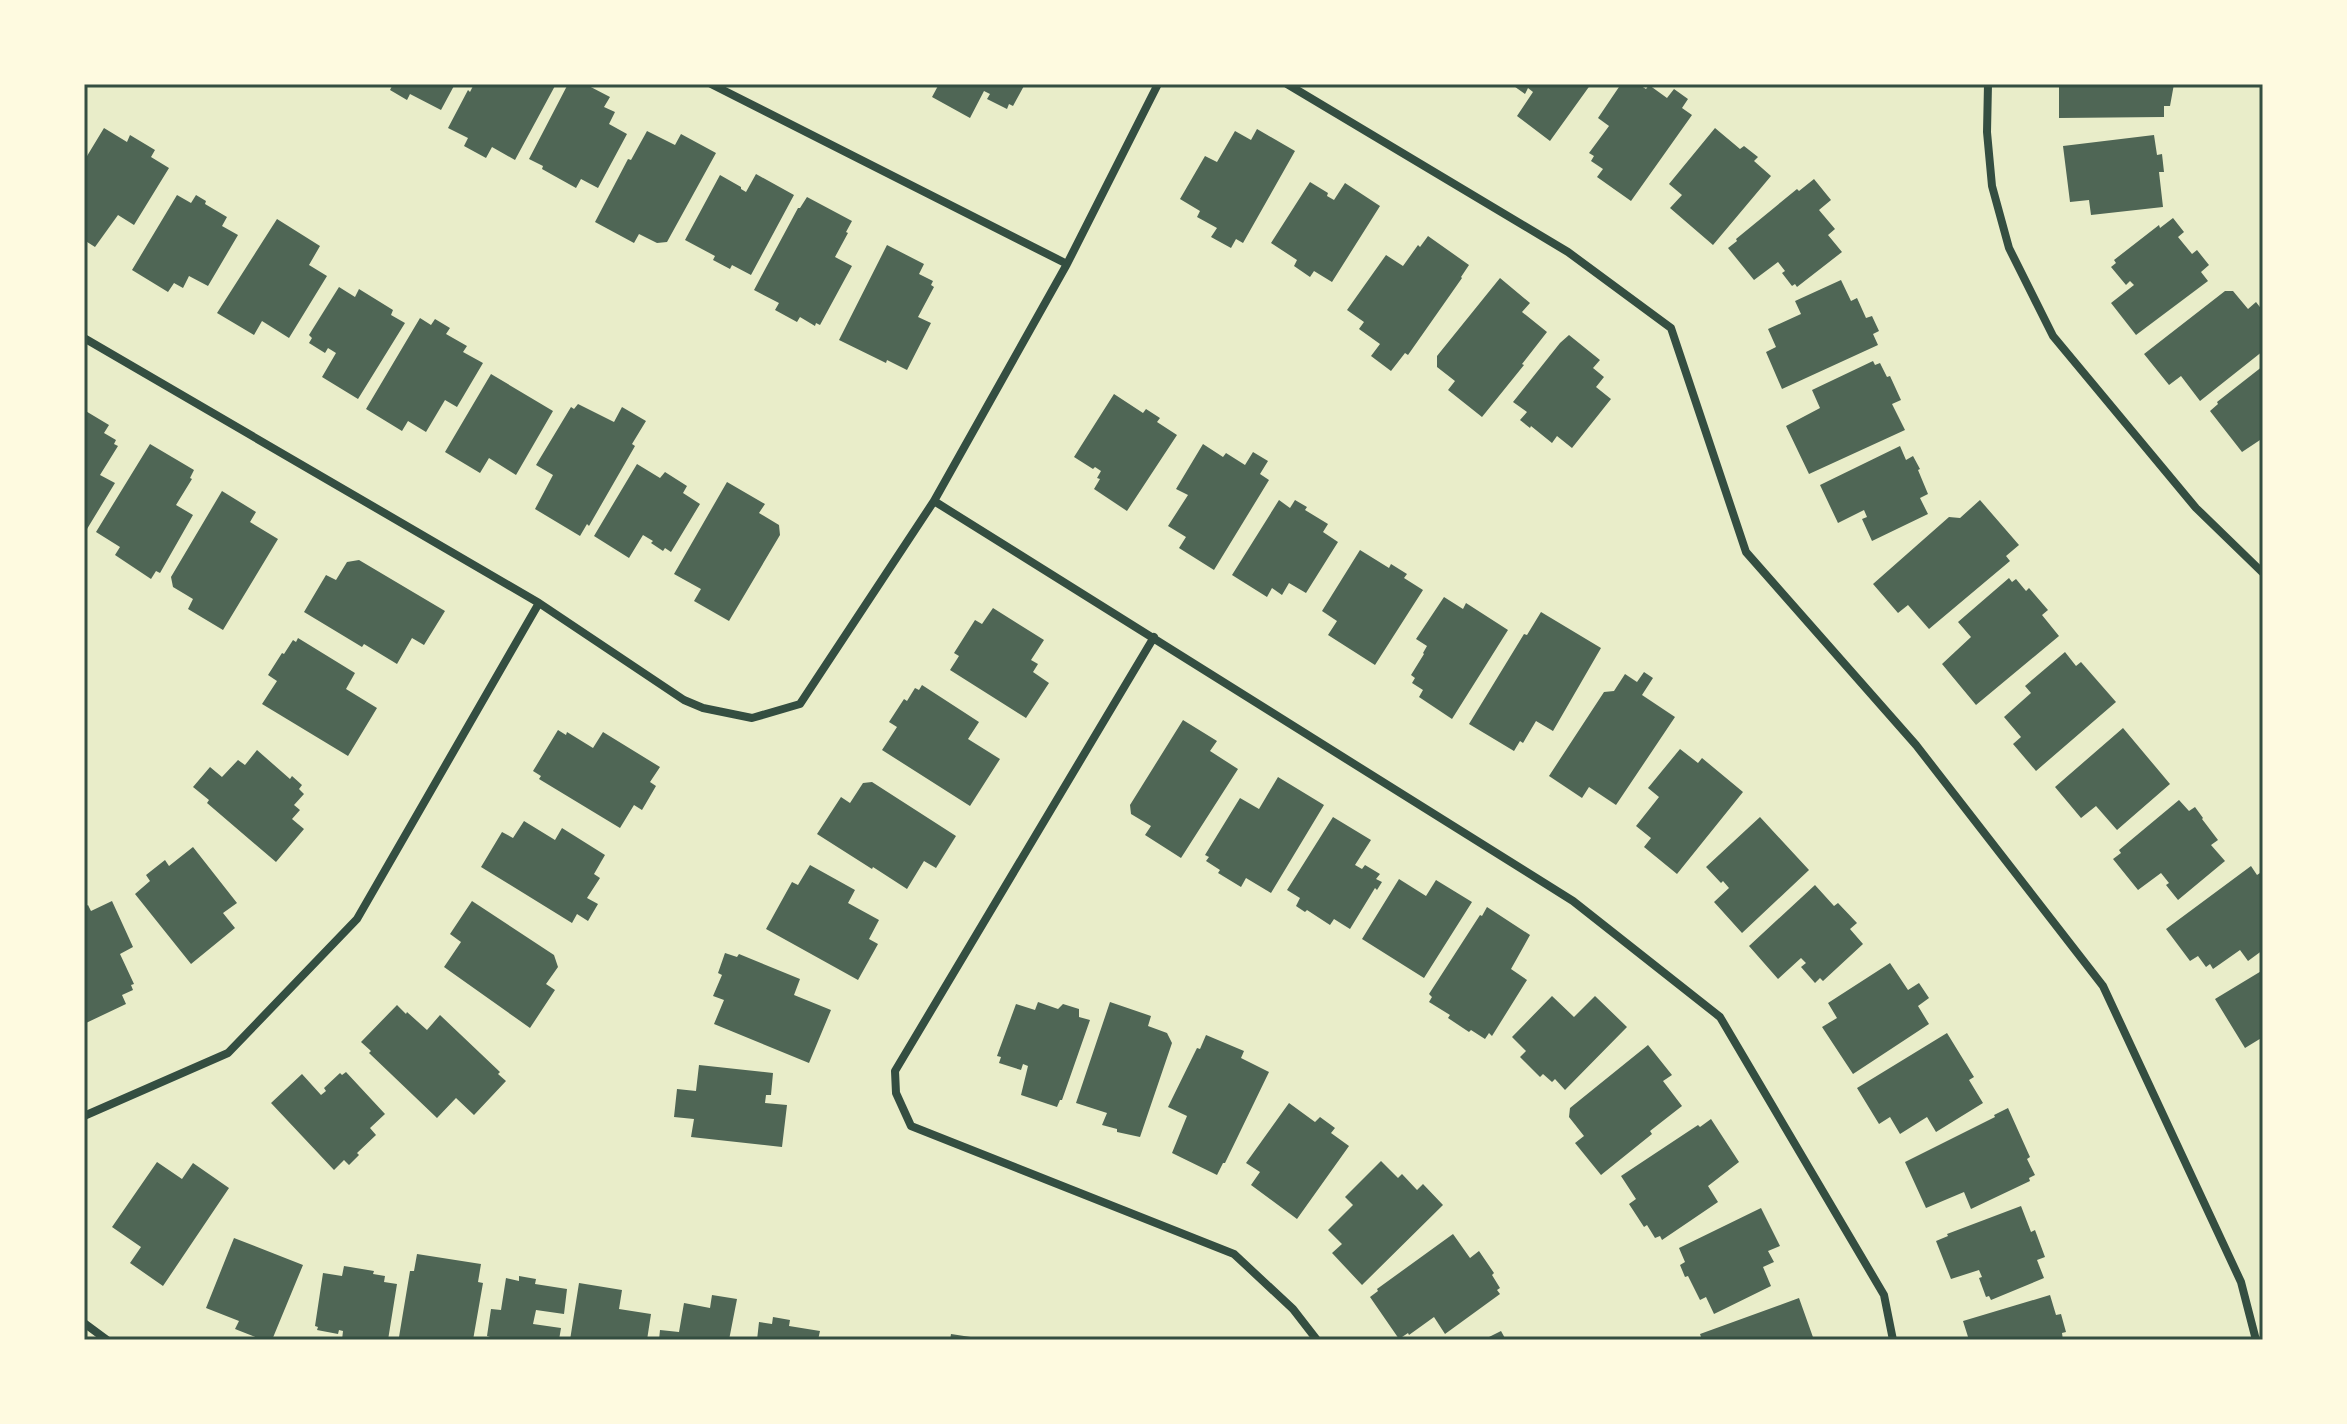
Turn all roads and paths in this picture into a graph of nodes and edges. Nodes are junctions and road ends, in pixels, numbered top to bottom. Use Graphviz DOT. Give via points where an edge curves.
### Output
graph roads {
  1 [pos="711,84"];
  2 [pos="1158,84"];
  3 [pos="1287,84"];
  4 [pos="1988,84"];
  5 [pos="1067,264"];
  6 [pos="84,338"];
  7 [pos="934,501"];
  8 [pos="2263,573"];
  9 [pos="539,603"];
  10 [pos="1154,637"];
  11 [pos="84,1116"];
  12 [pos="84,1323"];
  13 [pos="107,1340"];
  14 [pos="1317,1340"];
  15 [pos="1893,1340"];
  16 [pos="2256,1340"];
  1 -- 5 [label="street"];
  2 -- 5 [label="street"];
  3 -- 16 [label="street" via="1568,252 1671,328 1746,552 1916,745 2103,986 2241,1282"];
  4 -- 8 [label="street" via="1992,186 2009,248 2053,336 2196,508"];
  5 -- 7 [label="street"];
  6 -- 9 [label="street"];
  7 -- 9 [label="street" via="800,704 752,718 684,700"];
  7 -- 10 [label="street"];
  9 -- 11 [label="street" via="357,919 228,1053"];
  10 -- 14 [label="street" via="895,1071 896,1093 911,1126 1234,1254 1293,1309"];
  10 -- 15 [label="street" via="1573,901 1720,1017 1884,1295"];
  12 -- 13 [label="street"];
}
